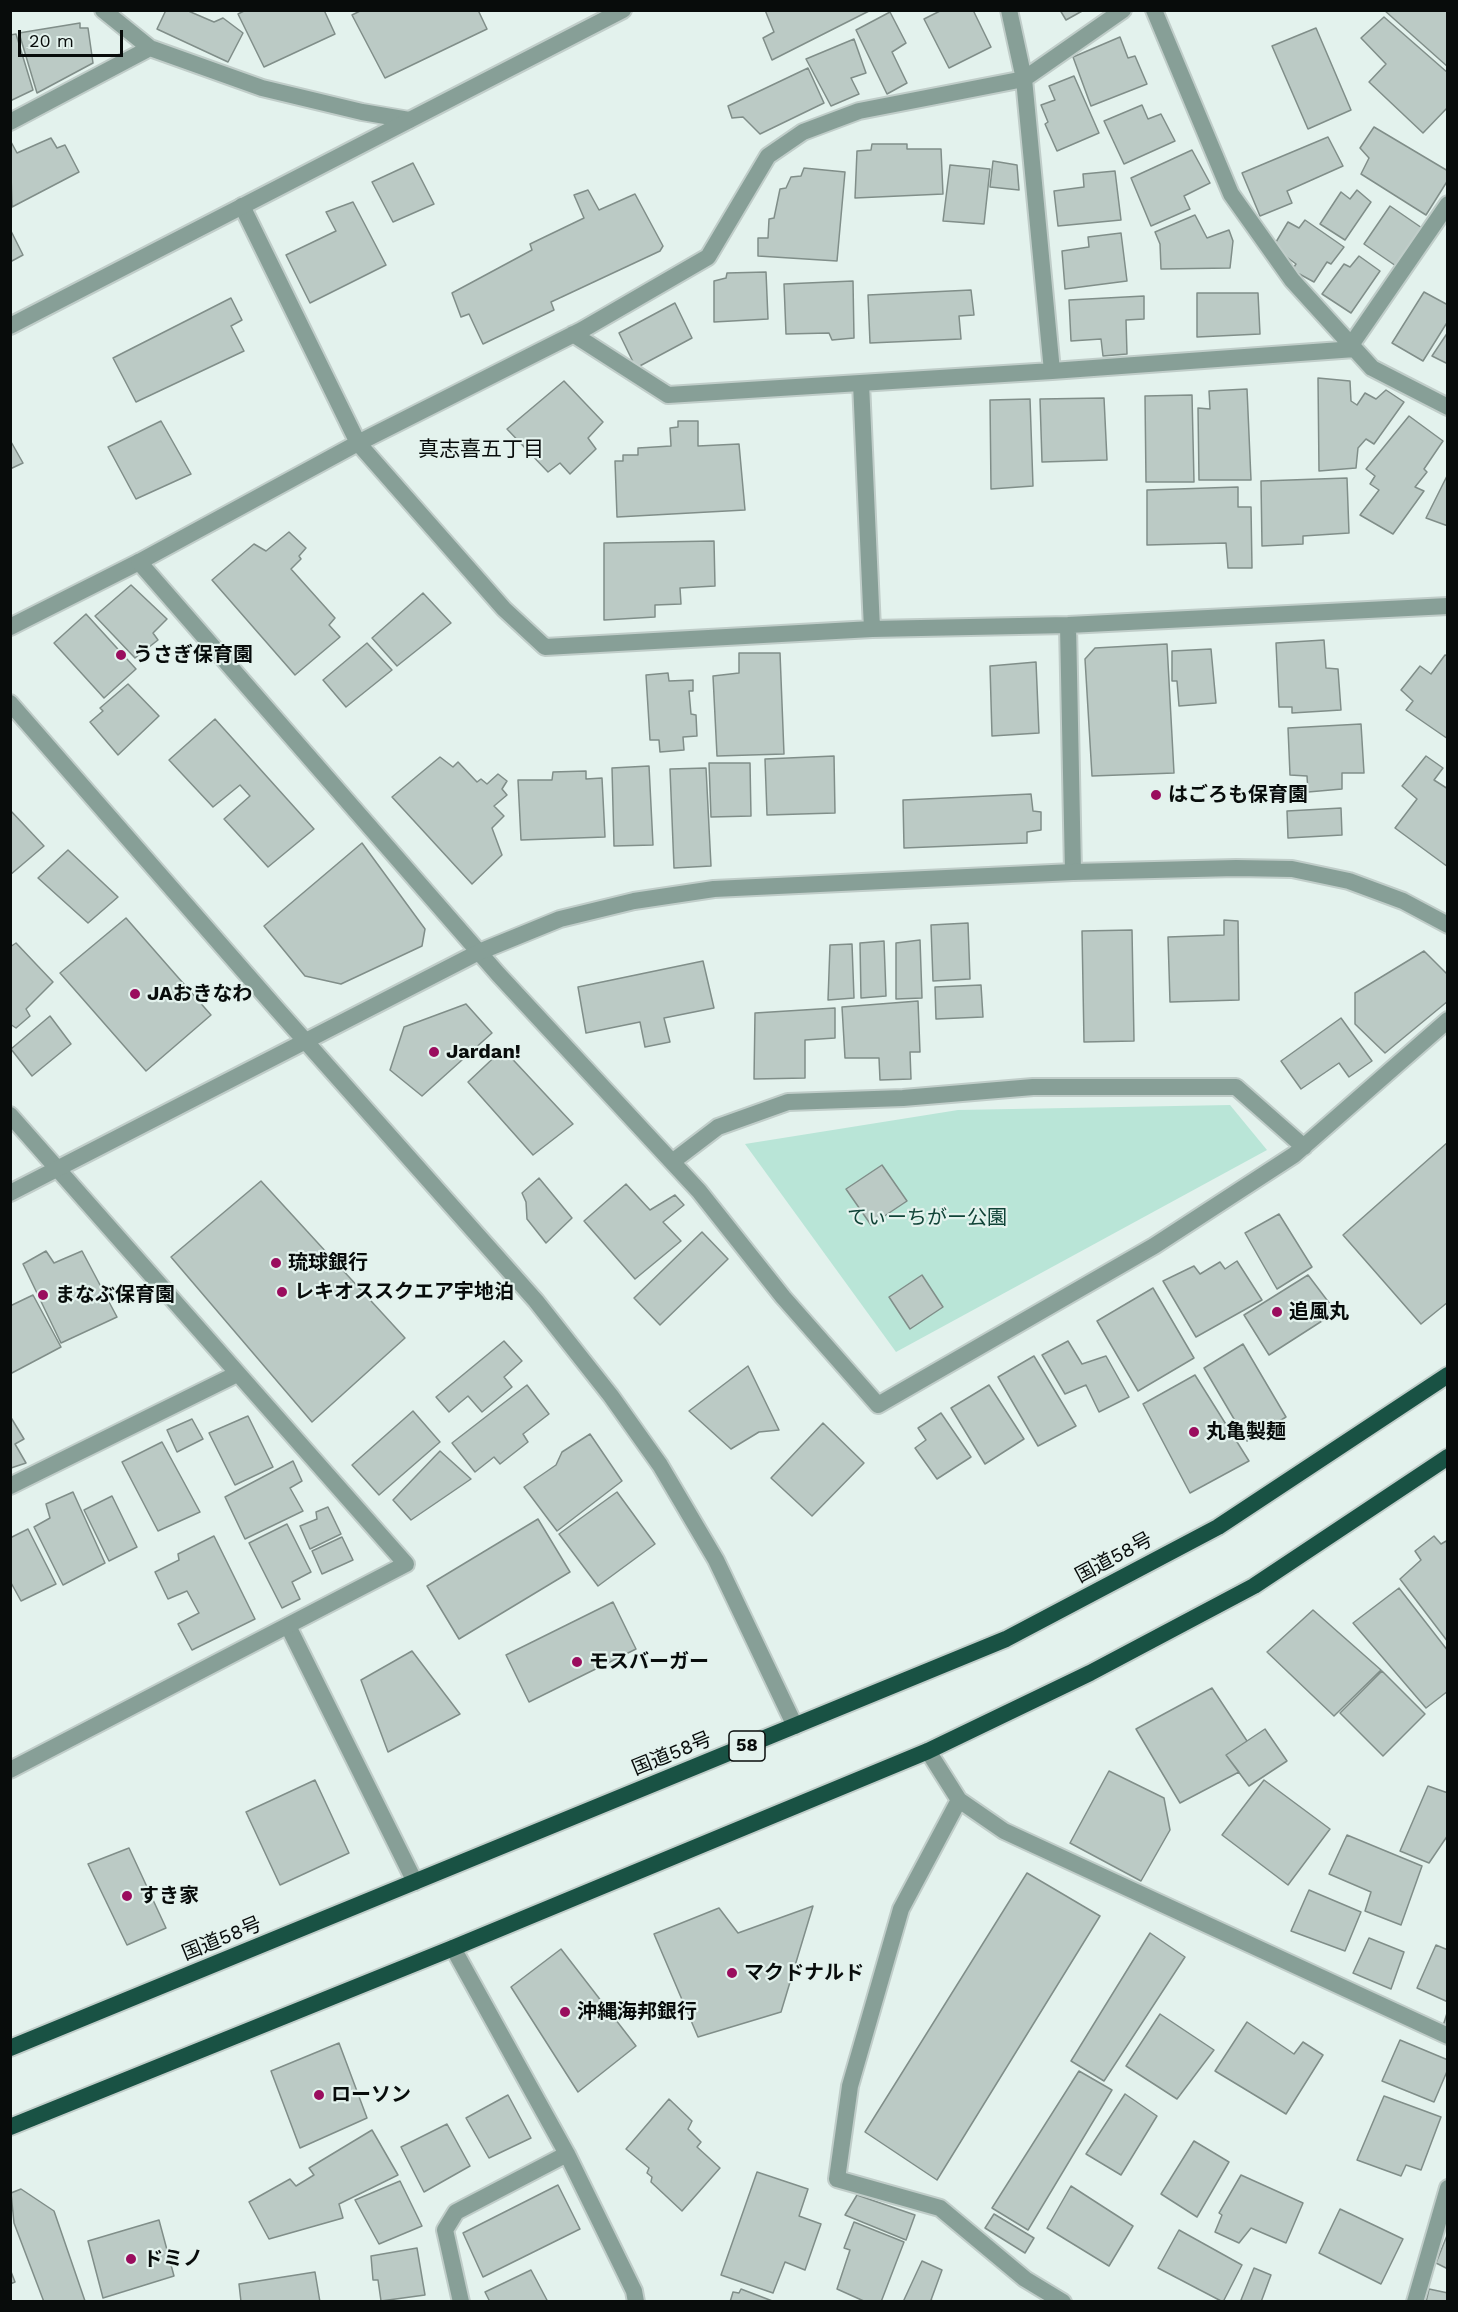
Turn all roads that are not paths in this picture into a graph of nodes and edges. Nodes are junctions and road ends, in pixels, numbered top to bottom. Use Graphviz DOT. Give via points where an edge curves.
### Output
graph roads {
  1 [pos="103,10"];
  2 [pos="623,10"];
  3 [pos="1009,10"];
  4 [pos="1123,10"];
  5 [pos="1154,10"];
  6 [pos="150,48"];
  7 [pos="1024,79"];
  8 [pos="409,120"];
  9 [pos="10,122"];
  10 [pos="1448,204"];
  11 [pos="242,206"];
  12 [pos="10,326"];
  13 [pos="573,334"];
  14 [pos="1353,347"];
  15 [pos="1052,371"];
  16 [pos="861,383"];
  17 [pos="1448,407"];
  18 [pos="358,443"];
  19 [pos="139,562"];
  20 [pos="1448,606"];
  21 [pos="1068,625"];
  22 [pos="10,627"];
  23 [pos="872,629"];
  24 [pos="10,703"];
  25 [pos="1073,872"];
  26 [pos="1448,925"];
  27 [pos="479,952"];
  28 [pos="1448,1020"];
  29 [pos="306,1042"];
  30 [pos="10,1115"];
  31 [pos="1304,1147"];
  32 [pos="672,1162"];
  33 [pos="58,1168"];
  34 [pos="10,1193"];
  35 [pos="237,1374"];
  36 [pos="1448,1375"];
  37 [pos="1448,1457"];
  38 [pos="10,1486"];
  39 [pos="288,1626"];
  40 [pos="795,1726"];
  41 [pos="928,1751"];
  42 [pos="10,1770"];
  43 [pos="959,1800"];
  44 [pos="415,1882"];
  45 [pos="453,1948"];
  46 [pos="1448,2036"];
  47 [pos="10,2049"];
  48 [pos="10,2127"];
  49 [pos="567,2154"];
  50 [pos="1448,2188"];
  51 [pos="635,2296"];
  52 [pos="461,2301"];
  53 [pos="651,2301"];
  54 [pos="1063,2301"];
  55 [pos="1415,2301"];
  1 -- 6 [label="street"];
  2 -- 8 [label="street"];
  3 -- 7 [label="street"];
  4 -- 7 [label="street"];
  5 -- 14 [label="street" via="1231,194 1292,280"];
  6 -- 8 [label="street" via="262,88"];
  6 -- 9 [label="street"];
  7 -- 13 [label="street" via="859,111 803,132 768,156 708,256"];
  7 -- 15 [label="street"];
  8 -- 11 [label="street"];
  10 -- 14 [label="street"];
  11 -- 12 [label="street"];
  11 -- 18 [label="street"];
  13 -- 16 [label="street" via="668,394"];
  13 -- 18 [label="street"];
  14 -- 15 [label="street"];
  14 -- 17 [label="street" via="1372,368"];
  15 -- 16 [label="street"];
  16 -- 23 [label="street"];
  18 -- 19 [label="street"];
  18 -- 23 [label="street" via="504,609 545,647"];
  19 -- 22 [label="street"];
  19 -- 27 [label="street"];
  20 -- 21 [label="street"];
  21 -- 23 [label="street"];
  21 -- 25 [label="street"];
  24 -- 29 [label="street"];
  25 -- 26 [label="street" via="1292,869 1349,881 1393,897"];
  25 -- 27 [label="street" via="714,889 634,901 560,919"];
  27 -- 29 [label="street"];
  27 -- 32 [label="street"];
  28 -- 31 [label="street"];
  29 -- 33 [label="street"];
  29 -- 40 [label="street" via="536,1301 618,1404 660,1465 716,1560"];
  30 -- 33 [label="street"];
  31 -- 32 [label="street" via="1236,1087 1033,1087 903,1098 788,1102 718,1127"];
  31 -- 32 [label="street" via="1154,1246 878,1405"];
  33 -- 34 [label="street"];
  33 -- 35 [label="street"];
  35 -- 38 [label="street"];
  35 -- 39 [label="street" via="405,1564"];
  36 -- 40 [label="highway, 国道58号 / 58" via="1218,1527 1006,1639"];
  37 -- 41 [label="highway" via="1254,1586 1090,1673"];
  39 -- 42 [label="street"];
  39 -- 44 [label="street"];
  40 -- 44 [label="highway, 国道58号 / 58"];
  41 -- 43 [label="street"];
  41 -- 45 [label="highway"];
  43 -- 46 [label="street" via="1004,1831"];
  43 -- 54 [label="street" via="901,1909 850,2086 837,2179 940,2208 1025,2279"];
  44 -- 47 [label="highway, 国道58号 / 58"];
  45 -- 48 [label="highway"];
  45 -- 49 [label="street"];
  49 -- 51 [label="street"];
  49 -- 52 [label="street" via="456,2212 445,2230"];
  50 -- 55 [label="street"];
  51 -- 53 [label="street"];
}
